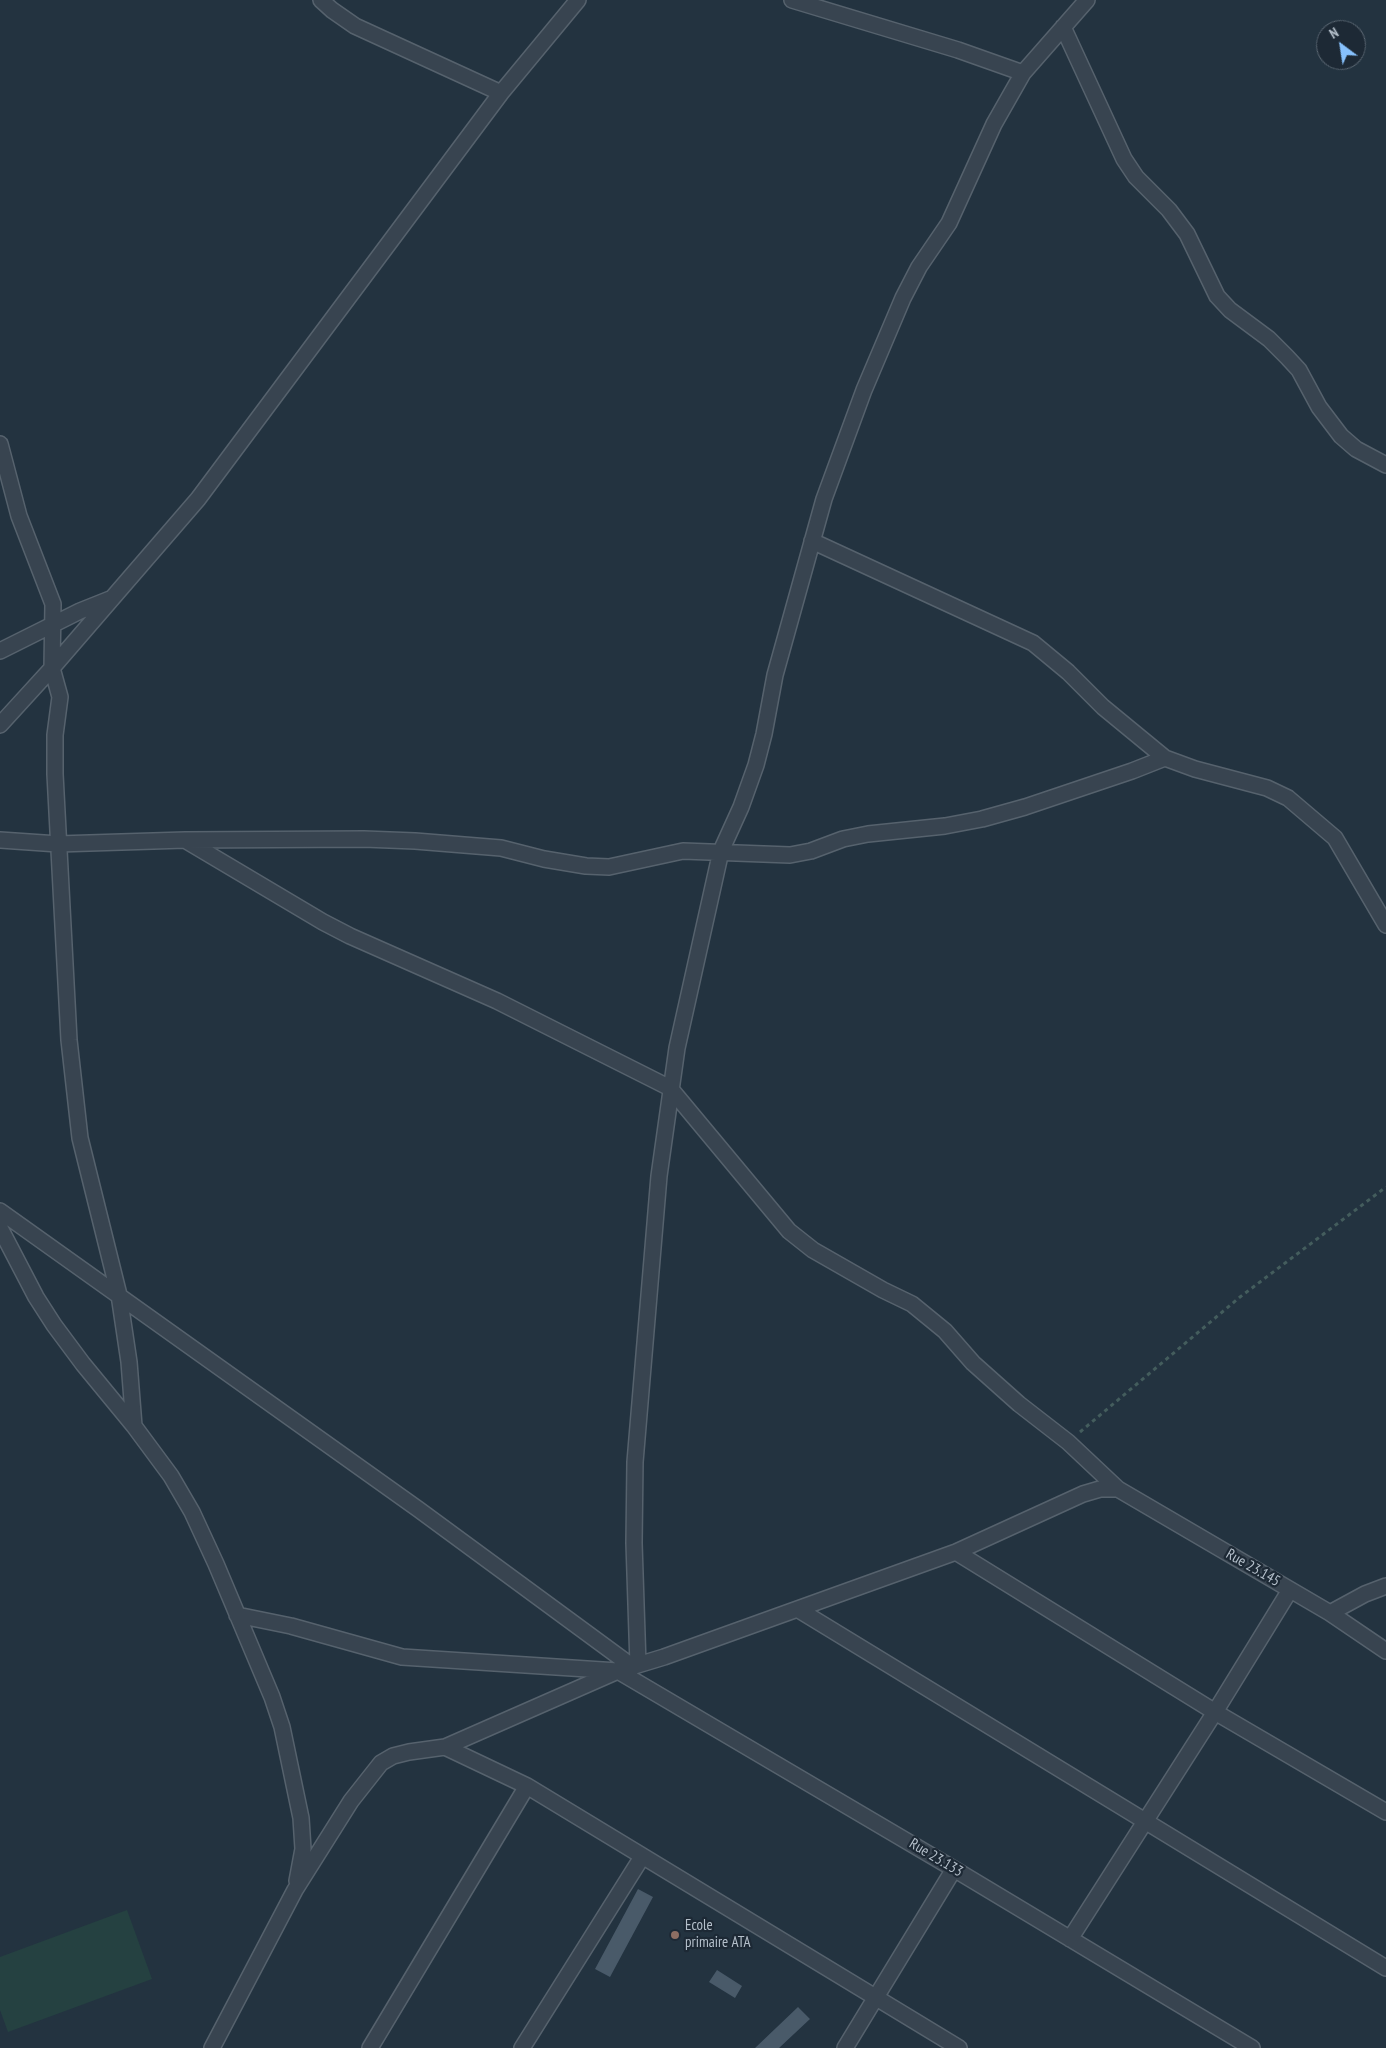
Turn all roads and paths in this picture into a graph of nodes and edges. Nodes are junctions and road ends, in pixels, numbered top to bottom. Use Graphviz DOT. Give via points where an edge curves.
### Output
graph roads {
  1 [pos="320,0"];
  2 [pos="578,0"];
  3 [pos="792,0"];
  4 [pos="1087,0"];
  5 [pos="1063,27"];
  6 [pos="1023,73"];
  7 [pos="501,93"];
  8 [pos="0,444"];
  9 [pos="1386,465"];
  10 [pos="812,541"];
  11 [pos="114,597"];
  12 [pos="53,624"];
  13 [pos="0,651"];
  14 [pos="52,668"];
  15 [pos="0,725"];
  16 [pos="1165,758"];
  17 [pos="0,840"];
  18 [pos="185,840"];
  19 [pos="58,844"];
  20 [pos="721,851"];
  21 [pos="1386,925"];
  22 [pos="670,1088"];
  23 [pos="1386,1187"];
  24 [pos="0,1210"];
  25 [pos="0,1228"];
  26 [pos="119,1295"];
  27 [pos="134,1426"];
  28 [pos="1068,1442"];
  29 [pos="1118,1489"];
  30 [pos="956,1552"];
  31 [pos="1386,1586"];
  32 [pos="1290,1590"];
  33 [pos="799,1610"];
  34 [pos="1330,1613"];
  35 [pos="237,1616"];
  36 [pos="1386,1650"];
  37 [pos="636,1666"];
  38 [pos="618,1671"];
  39 [pos="1216,1712"];
  40 [pos="445,1747"];
  41 [pos="527,1786"];
  42 [pos="1386,1812"];
  43 [pos="1146,1822"];
  44 [pos="642,1857"];
  45 [pos="954,1869"];
  46 [pos="294,1890"];
  47 [pos="1070,1939"];
  48 [pos="1386,1968"];
  49 [pos="876,1998"];
  50 [pos="212,2048"];
  51 [pos="370,2048"];
  52 [pos="522,2048"];
  53 [pos="845,2048"];
  54 [pos="959,2048"];
  55 [pos="1252,2048"];
  1 -- 7 [label="street" via="355,26"];
  2 -- 7 [label="street"];
  3 -- 6 [label="street"];
  4 -- 5 [label="street"];
  5 -- 6 [label="street"];
  5 -- 9 [label="street" via="1124,159 1187,234 1217,296 1230,310 1269,339 1299,370 1318,407 1342,436"];
  6 -- 10 [label="street" via="994,124 949,222 903,298 857,408"];
  7 -- 11 [label="street" via="198,499"];
  8 -- 12 [label="street" via="19,516 53,604"];
  10 -- 16 [label="street" via="1033,643"];
  10 -- 20 [label="street" via="775,675 756,765"];
  11 -- 12 [label="street"];
  11 -- 14 [label="street"];
  12 -- 13 [label="street"];
  12 -- 14 [label="street"];
  14 -- 15 [label="street"];
  14 -- 19 [label="street" via="60,697 54,774"];
  16 -- 20 [label="street" via="982,819 868,834 790,855"];
  16 -- 21 [label="street" via="1267,788 1288,798 1335,838"];
  17 -- 19 [label="street"];
  18 -- 19 [label="street"];
  18 -- 20 [label="street" via="364,839 452,843 609,867 683,851"];
  18 -- 22 [label="street" via="344,932 497,1001"];
  19 -- 26 [label="street" via="69,1040 80,1138"];
  20 -- 22 [label="street"];
  22 -- 28 [label="street, Rue 23.145" via="790,1231 813,1250 912,1304 945,1331 973,1363 1019,1404"];
  22 -- 37 [label="street" via="648,1283 635,1462"];
  23 -- 28 [label="path" via="1240,1297"];
  24 -- 26 [label="street"];
  25 -- 27 [label="street" via="54,1326"];
  26 -- 27 [label="street"];
  26 -- 37 [label="street"];
  27 -- 35 [label="street" via="160,1459 192,1512"];
  28 -- 29 [label="street, Rue 23.145"];
  29 -- 30 [label="street" via="1083,1494"];
  29 -- 32 [label="street, Rue 23.145"];
  30 -- 33 [label="street"];
  30 -- 39 [label="street"];
  31 -- 34 [label="street"];
  32 -- 34 [label="street, Rue 23.145"];
  32 -- 39 [label="street"];
  33 -- 37 [label="street"];
  33 -- 43 [label="street"];
  34 -- 36 [label="street, Rue 23.145"];
  35 -- 38 [label="street" via="291,1626 402,1657"];
  35 -- 46 [label="street" via="272,1697 302,1818 303,1849"];
  37 -- 38 [label="street"];
  38 -- 40 [label="street"];
  38 -- 45 [label="street, Rue 23.133"];
  39 -- 42 [label="street"];
  39 -- 43 [label="street"];
  40 -- 41 [label="street"];
  40 -- 46 [label="street" via="393,1756 381,1764 350,1801"];
  41 -- 44 [label="street"];
  41 -- 51 [label="street"];
  43 -- 47 [label="street"];
  43 -- 48 [label="street"];
  44 -- 49 [label="street"];
  44 -- 52 [label="street"];
  45 -- 47 [label="street, Rue 23.133"];
  45 -- 49 [label="street"];
  46 -- 50 [label="street"];
  47 -- 55 [label="street, Rue 23.133"];
  49 -- 53 [label="street"];
  49 -- 54 [label="street"];
}
